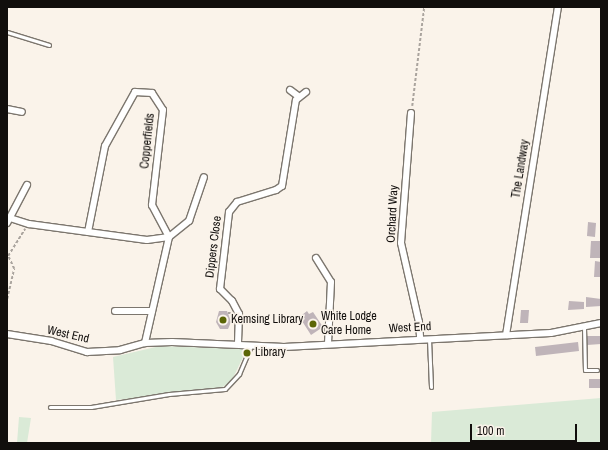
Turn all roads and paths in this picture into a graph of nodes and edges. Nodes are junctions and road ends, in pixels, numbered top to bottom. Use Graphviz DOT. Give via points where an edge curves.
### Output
graph roads {
  1 [pos="424,7"];
  2 [pos="558,7"];
  3 [pos="7,32"];
  4 [pos="48,45"];
  5 [pos="290,90"];
  6 [pos="306,92"];
  7 [pos="298,96"];
  8 [pos="7,109"];
  9 [pos="22,112"];
  10 [pos="411,112"];
  11 [pos="204,177"];
  12 [pos="27,184"];
  13 [pos="8,220"];
  14 [pos="28,224"];
  15 [pos="88,232"];
  16 [pos="169,237"];
  17 [pos="316,258"];
  18 [pos="7,299"];
  19 [pos="115,311"];
  20 [pos="152,311"];
  21 [pos="601,323"];
  22 [pos="584,327"];
  23 [pos="7,334"];
  24 [pos="506,335"];
  25 [pos="420,338"];
  26 [pos="429,338"];
  27 [pos="145,343"];
  28 [pos="238,343"];
  29 [pos="252,344"];
  30 [pos="328,344"];
  31 [pos="597,370"];
  32 [pos="431,387"];
  33 [pos="50,407"];
  1 -- 10 [label="path"];
  2 -- 24 [label="street, The Landway"];
  3 -- 4 [label="lane"];
  5 -- 7 [label="street"];
  6 -- 7 [label="street"];
  7 -- 28 [label="street, Dippers Close" via="282,186 237,202 229,212 220,289 232,301 239,314"];
  8 -- 9 [label="street"];
  10 -- 25 [label="street, Orchard Way" via="400,238 419,322"];
  11 -- 16 [label="street" via="189,221"];
  12 -- 13 [label="street"];
  13 -- 14 [label="street"];
  14 -- 15 [label="street"];
  14 -- 18 [label="path" via="8,256 14,269"];
  15 -- 16 [label="street" via="147,240"];
  15 -- 16 [label="street, Copperfields" via="105,146 135,92 152,93 163,110 152,205"];
  16 -- 20 [label="street"];
  17 -- 30 [label="street" via="331,282"];
  19 -- 20 [label="street"];
  20 -- 27 [label="street"];
  21 -- 22 [label="street, West End"];
  22 -- 24 [label="street, West End" via="551,333"];
  22 -- 31 [label="lane" via="585,370"];
  23 -- 27 [label="street, West End" via="51,341 87,352 120,350"];
  24 -- 26 [label="street, West End"];
  25 -- 26 [label="street, West End"];
  25 -- 30 [label="street, West End"];
  26 -- 32 [label="lane"];
  27 -- 28 [label="street, West End"];
  28 -- 29 [label="street, West End"];
  29 -- 30 [label="street, West End" via="284,347"];
  29 -- 33 [label="lane" via="239,374 225,390 169,394 90,407"];
}
